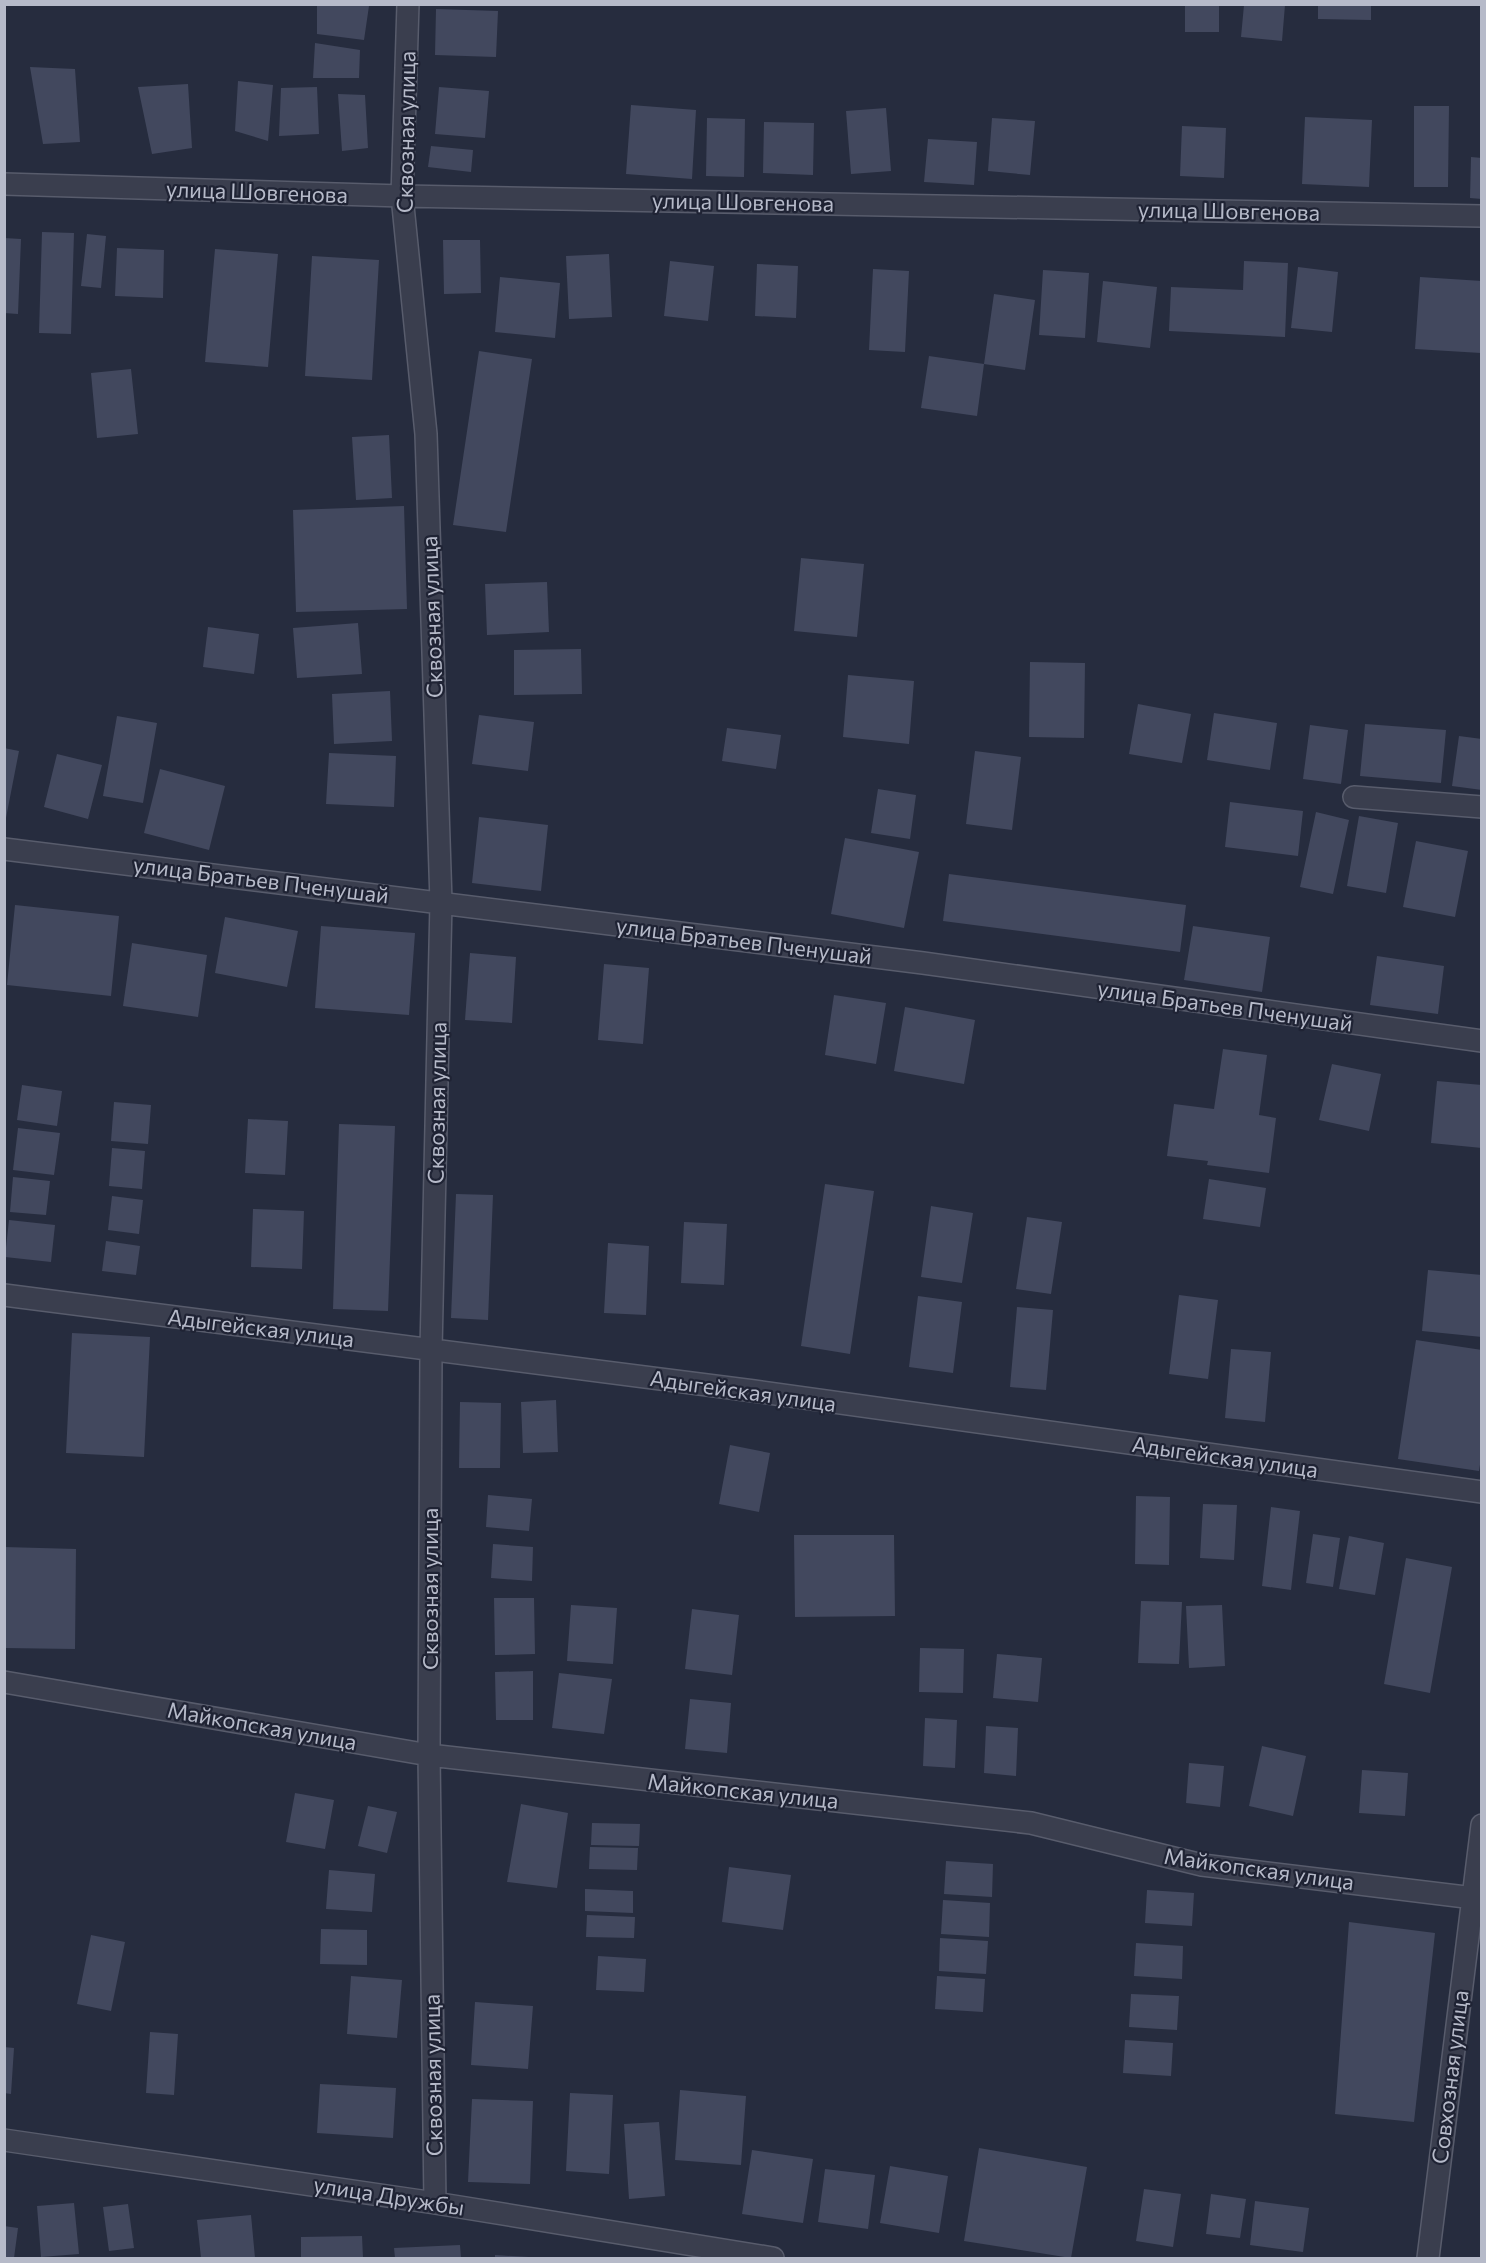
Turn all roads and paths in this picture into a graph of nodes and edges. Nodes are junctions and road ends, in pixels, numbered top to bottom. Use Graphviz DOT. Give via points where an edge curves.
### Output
graph roads {
  1 [pos="408,4"];
  2 [pos="4,184"];
  3 [pos="402,196"];
  4 [pos="1482,216"];
  5 [pos="1354,797"];
  6 [pos="1482,807"];
  7 [pos="4,849"];
  8 [pos="441,902"];
  9 [pos="1482,1041"];
  10 [pos="4,1295"];
  11 [pos="431,1350"];
  12 [pos="1482,1492"];
  13 [pos="4,1682"];
  14 [pos="429,1755"];
  15 [pos="1482,1825"];
  16 [pos="1477,1898"];
  17 [pos="4,2140"];
  18 [pos="435,2203"];
  19 [pos="773,2259"];
  20 [pos="1428,2259"];
  1 -- 3 [label="street, Сквозная улица"];
  2 -- 3 [label="street, улица Шовгенова"];
  3 -- 4 [label="street, улица Шовгенова"];
  3 -- 8 [label="street, Сквозная улица" via="426,434"];
  5 -- 6 [label="street"];
  7 -- 8 [label="street, улица Братьев Пченушай"];
  8 -- 9 [label="street, улица Братьев Пченушай" via="923,963"];
  8 -- 11 [label="street, Сквозная улица"];
  10 -- 11 [label="street, Адыгейская улица"];
  11 -- 12 [label="street, Адыгейская улица"];
  11 -- 14 [label="street, Сквозная улица"];
  13 -- 14 [label="street, Майкопская улица"];
  14 -- 16 [label="street, Майкопская улица" via="1031,1823 1202,1865"];
  14 -- 18 [label="street, Сквозная улица"];
  15 -- 16 [label="street, Совхозная улица"];
  16 -- 20 [label="street, Совхозная улица"];
  17 -- 18 [label="street, улица Дружбы"];
  18 -- 19 [label="street, улица Дружбы"];
}
